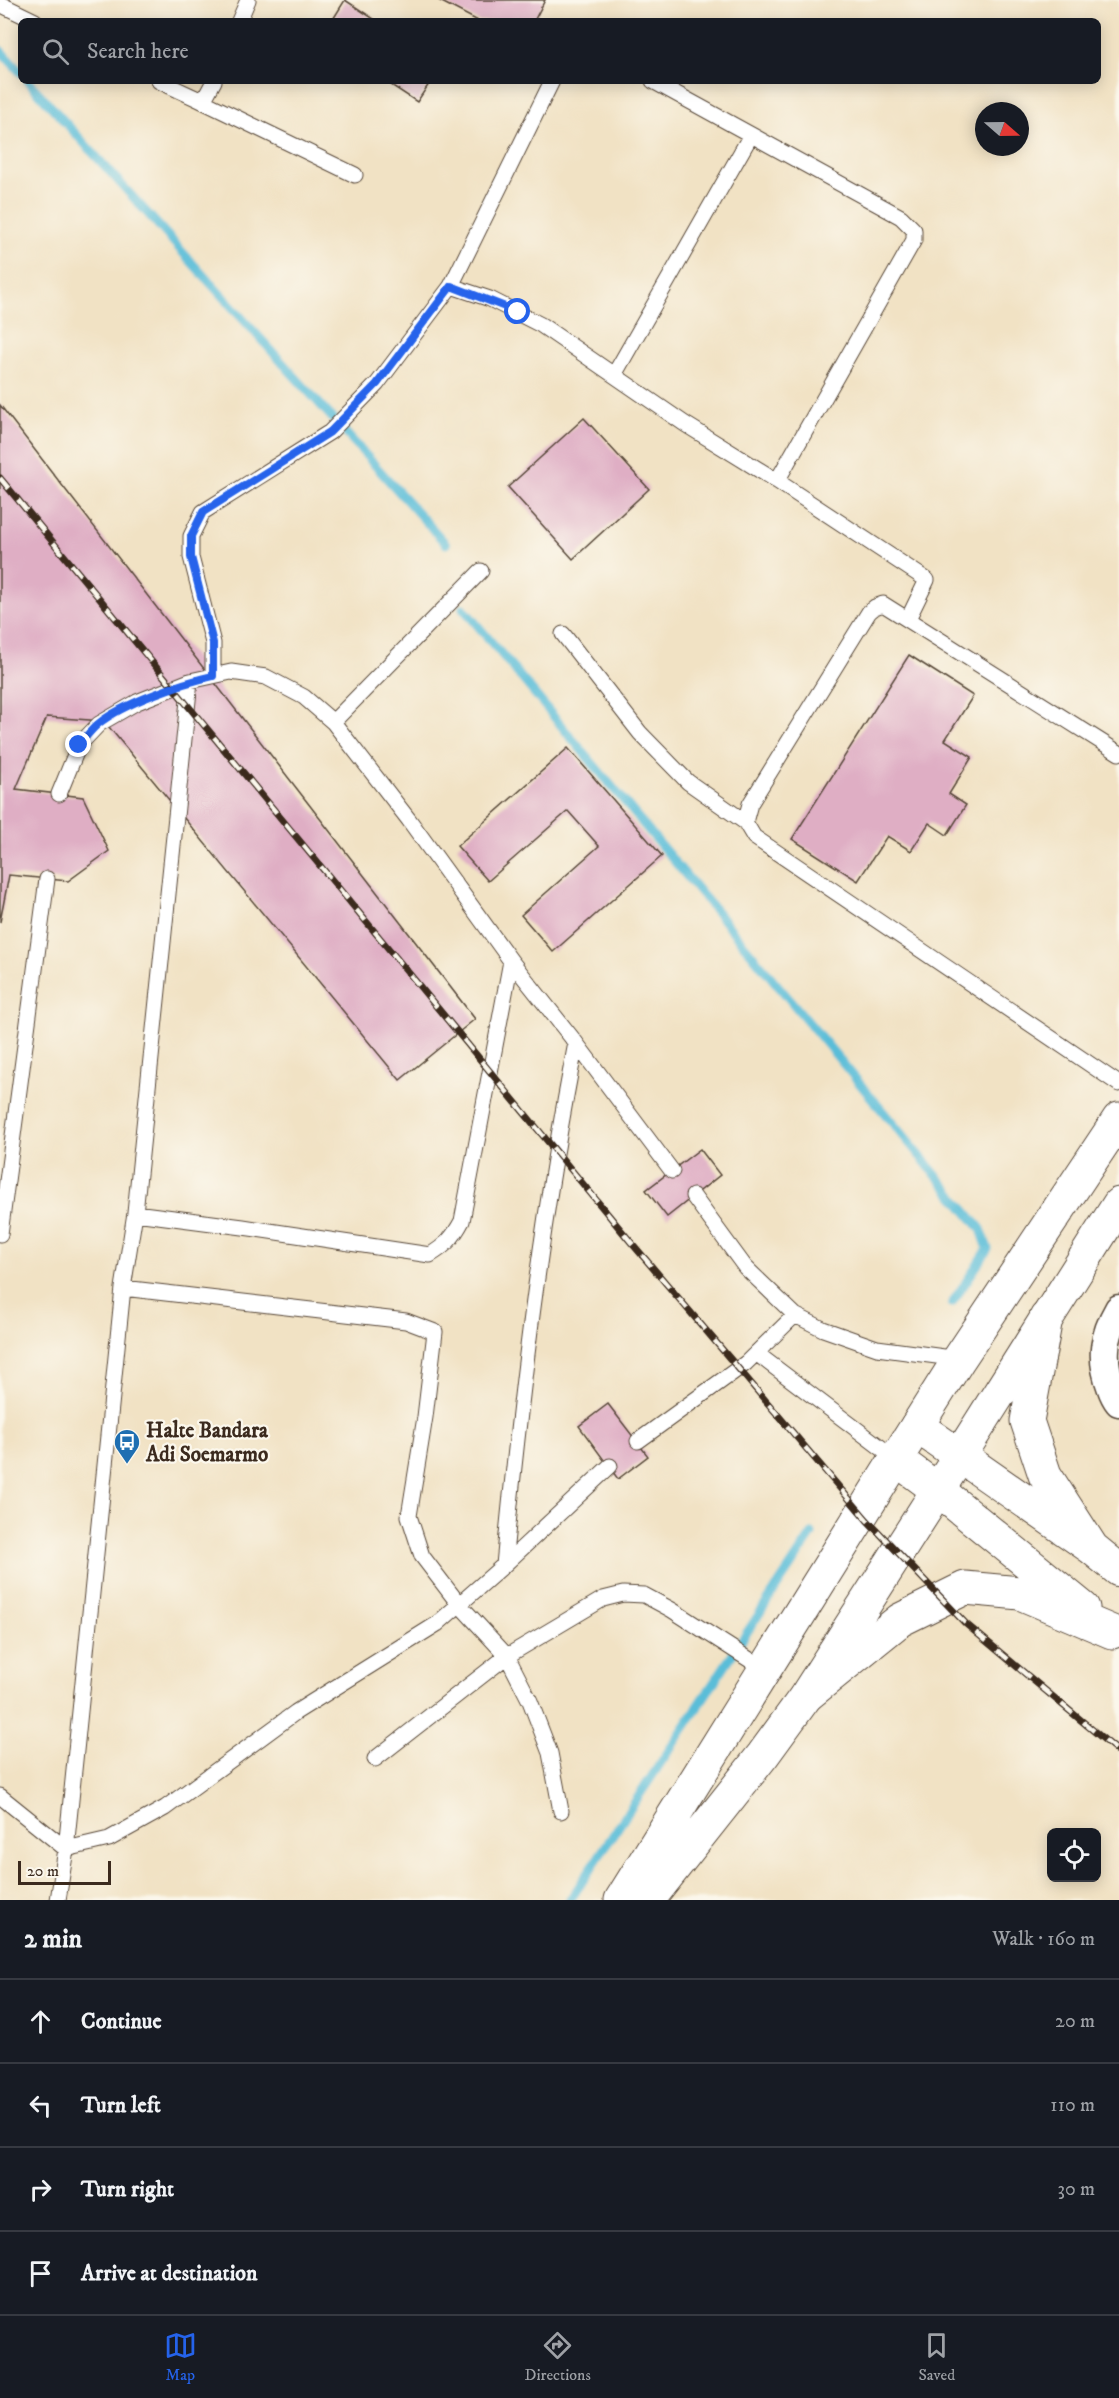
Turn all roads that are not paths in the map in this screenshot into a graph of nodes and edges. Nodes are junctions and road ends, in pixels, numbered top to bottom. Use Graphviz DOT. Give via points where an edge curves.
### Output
graph roads {
  1 [pos="248,0"];
  2 [pos="0,4"];
  3 [pos="29,18"];
  4 [pos="240,18"];
  5 [pos="165,84"];
  6 [pos="212,84"];
  7 [pos="551,84"];
  8 [pos="658,84"];
  9 [pos="200,100"];
  10 [pos="751,135"];
  11 [pos="355,175"];
  12 [pos="451,286"];
  13 [pos="614,375"];
  14 [pos="777,481"];
  15 [pos="481,571"];
  16 [pos="908,619"];
  17 [pos="563,634"];
  18 [pos="213,676"];
  19 [pos="190,681"];
  20 [pos="333,722"];
  21 [pos="1119,753"];
  22 [pos="59,794"];
  23 [pos="745,822"];
  24 [pos="47,879"];
  25 [pos="511,961"];
  26 [pos="576,1043"];
  27 [pos="1119,1084"];
  28 [pos="1119,1119"];
  29 [pos="672,1171"];
  30 [pos="693,1196"];
  31 [pos="1119,1204"];
  32 [pos="135,1213"];
  33 [pos="0,1234"];
  34 [pos="123,1288"];
  35 [pos="1119,1309"];
  36 [pos="795,1315"];
  37 [pos="1047,1317"];
  38 [pos="756,1353"];
  39 [pos="959,1359"];
  40 [pos="1016,1367"];
  41 [pos="1119,1402"];
  42 [pos="916,1426"];
  43 [pos="638,1441"];
  44 [pos="960,1456"];
  45 [pos="896,1459"];
  46 [pos="610,1466"];
  47 [pos="938,1490"];
  48 [pos="1092,1548"];
  49 [pos="504,1565"];
  50 [pos="1119,1570"];
  51 [pos="458,1603"];
  52 [pos="1116,1635"];
  53 [pos="507,1656"];
  54 [pos="758,1665"];
  55 [pos="806,1696"];
  56 [pos="375,1759"];
  57 [pos="0,1796"];
  58 [pos="561,1811"];
  59 [pos="66,1849"];
  60 [pos="58,1900"];
  61 [pos="621,1900"];
  62 [pos="648,1900"];
  1 -- 4 [label="lane"];
  2 -- 3 [label="lane"];
  5 -- 9 [label="lane"];
  6 -- 9 [label="lane"];
  7 -- 12 [label="lane"];
  8 -- 10 [label="lane"];
  9 -- 11 [label="lane"];
  10 -- 13 [label="lane"];
  10 -- 14 [label="lane" via="901,217 914,230 914,240"];
  12 -- 13 [label="lane" via="490,299 533,321"];
  12 -- 18 [label="lane" via="377,384 330,432 203,512 191,536 191,557 213,643"];
  13 -- 14 [label="lane"];
  14 -- 16 [label="lane" via="927,580"];
  15 -- 20 [label="lane"];
  16 -- 21 [label="lane"];
  16 -- 23 [label="lane" via="883,604 869,612 750,804"];
  17 -- 23 [label="lane" via="664,758 688,782"];
  18 -- 19 [label="lane"];
  18 -- 20 [label="lane" via="231,672 266,677 304,697"];
  19 -- 22 [label="lane" via="138,702 99,724 79,745"];
  19 -- 32 [label="lane"];
  20 -- 25 [label="lane"];
  23 -- 27 [label="lane" via="754,837"];
  24 -- 33 [label="lane"];
  25 -- 26 [label="lane"];
  25 -- 32 [label="lane" via="462,1221 452,1239 430,1255"];
  26 -- 29 [label="lane"];
  26 -- 49 [label="lane" via="556,1143 523,1374"];
  28 -- 39 [label="main road"];
  30 -- 36 [label="lane" via="745,1267"];
  31 -- 37 [label="main road"];
  32 -- 34 [label="lane"];
  34 -- 51 [label="lane" via="406,1321 435,1332 409,1516 422,1556"];
  34 -- 59 [label="lane"];
  35 -- 41 [label="street" via="1103,1350 1105,1370"];
  36 -- 38 [label="lane"];
  36 -- 39 [label="lane" via="877,1348"];
  37 -- 40 [label="main road"];
  37 -- 48 [label="main road" via="1027,1421 1045,1475"];
  38 -- 43 [label="lane"];
  38 -- 45 [label="lane"];
  39 -- 40 [label="main road"];
  39 -- 42 [label="main road"];
  40 -- 44 [label="main road"];
  42 -- 44 [label="main road"];
  42 -- 45 [label="main road"];
  44 -- 47 [label="main road"];
  44 -- 48 [label="main road"];
  45 -- 47 [label="main road"];
  45 -- 54 [label="main road"];
  46 -- 49 [label="lane"];
  47 -- 52 [label="main road"];
  47 -- 55 [label="main road"];
  48 -- 50 [label="main road"];
  49 -- 51 [label="lane"];
  51 -- 53 [label="lane"];
  51 -- 59 [label="lane" via="437,1624 296,1712 165,1808 109,1839"];
  52 -- 55 [label="main road" via="1020,1593 965,1587 900,1620"];
  53 -- 54 [label="lane" via="603,1599 623,1594 644,1595"];
  53 -- 56 [label="lane"];
  53 -- 58 [label="lane" via="550,1753"];
  54 -- 61 [label="main road"];
  55 -- 62 [label="main road"];
  57 -- 59 [label="lane"];
  59 -- 60 [label="lane"];
}
